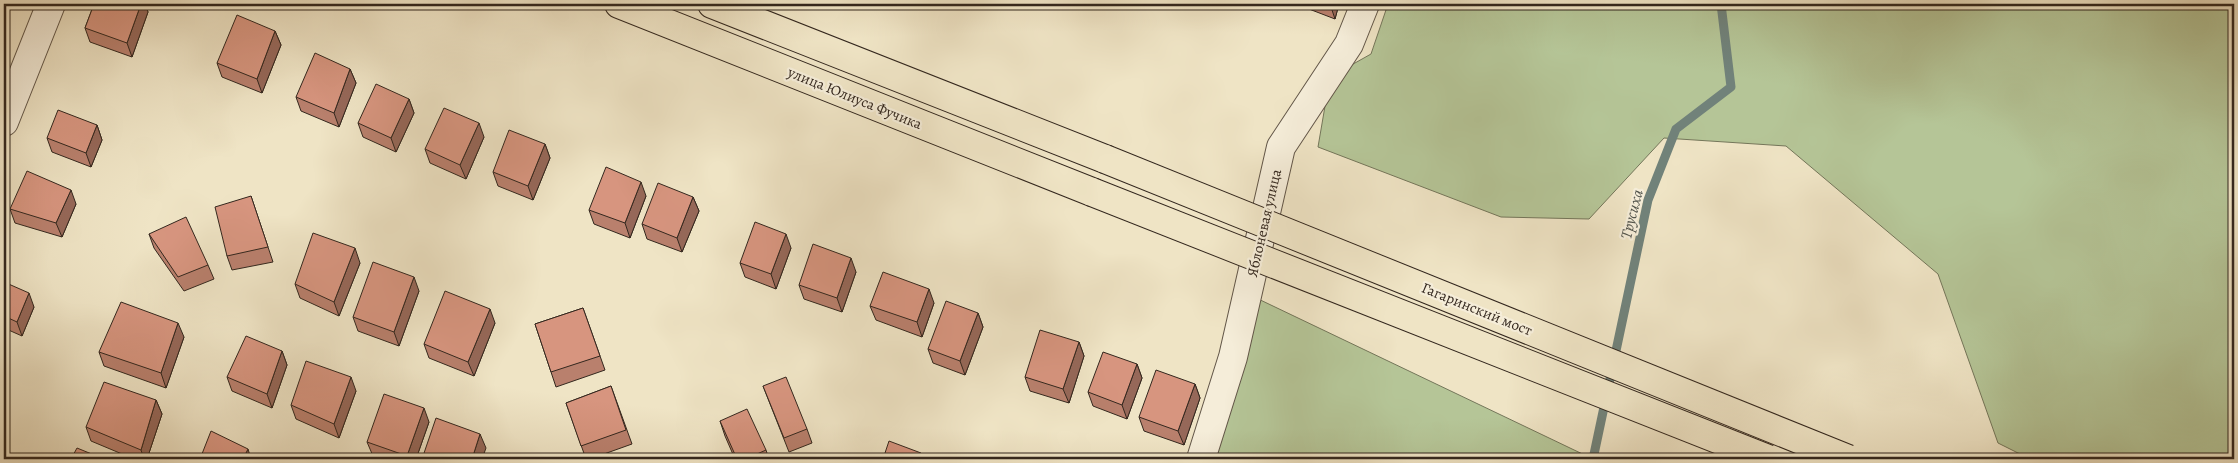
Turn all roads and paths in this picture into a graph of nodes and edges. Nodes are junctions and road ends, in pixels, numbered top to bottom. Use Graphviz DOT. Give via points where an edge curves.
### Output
graph roads {
  1 [pos="50,4"];
  2 [pos="619,4"];
  3 [pos="712,4"];
  4 [pos="1365,4"];
  5 [pos="4,122"];
  6 [pos="1201,459"];
  7 [pos="1768,459"];
  8 [pos="1848,459"];
  1 -- 5 [label="street"];
  2 -- 7 [label="main road, улица Юлиуса Фучика, bridge"];
  3 -- 8 [label="main road, Гагаринский мост, bridge"];
  4 -- 6 [label="street, Яблоневая улица" via="1349,44 1281,147 1232,357"];
}
